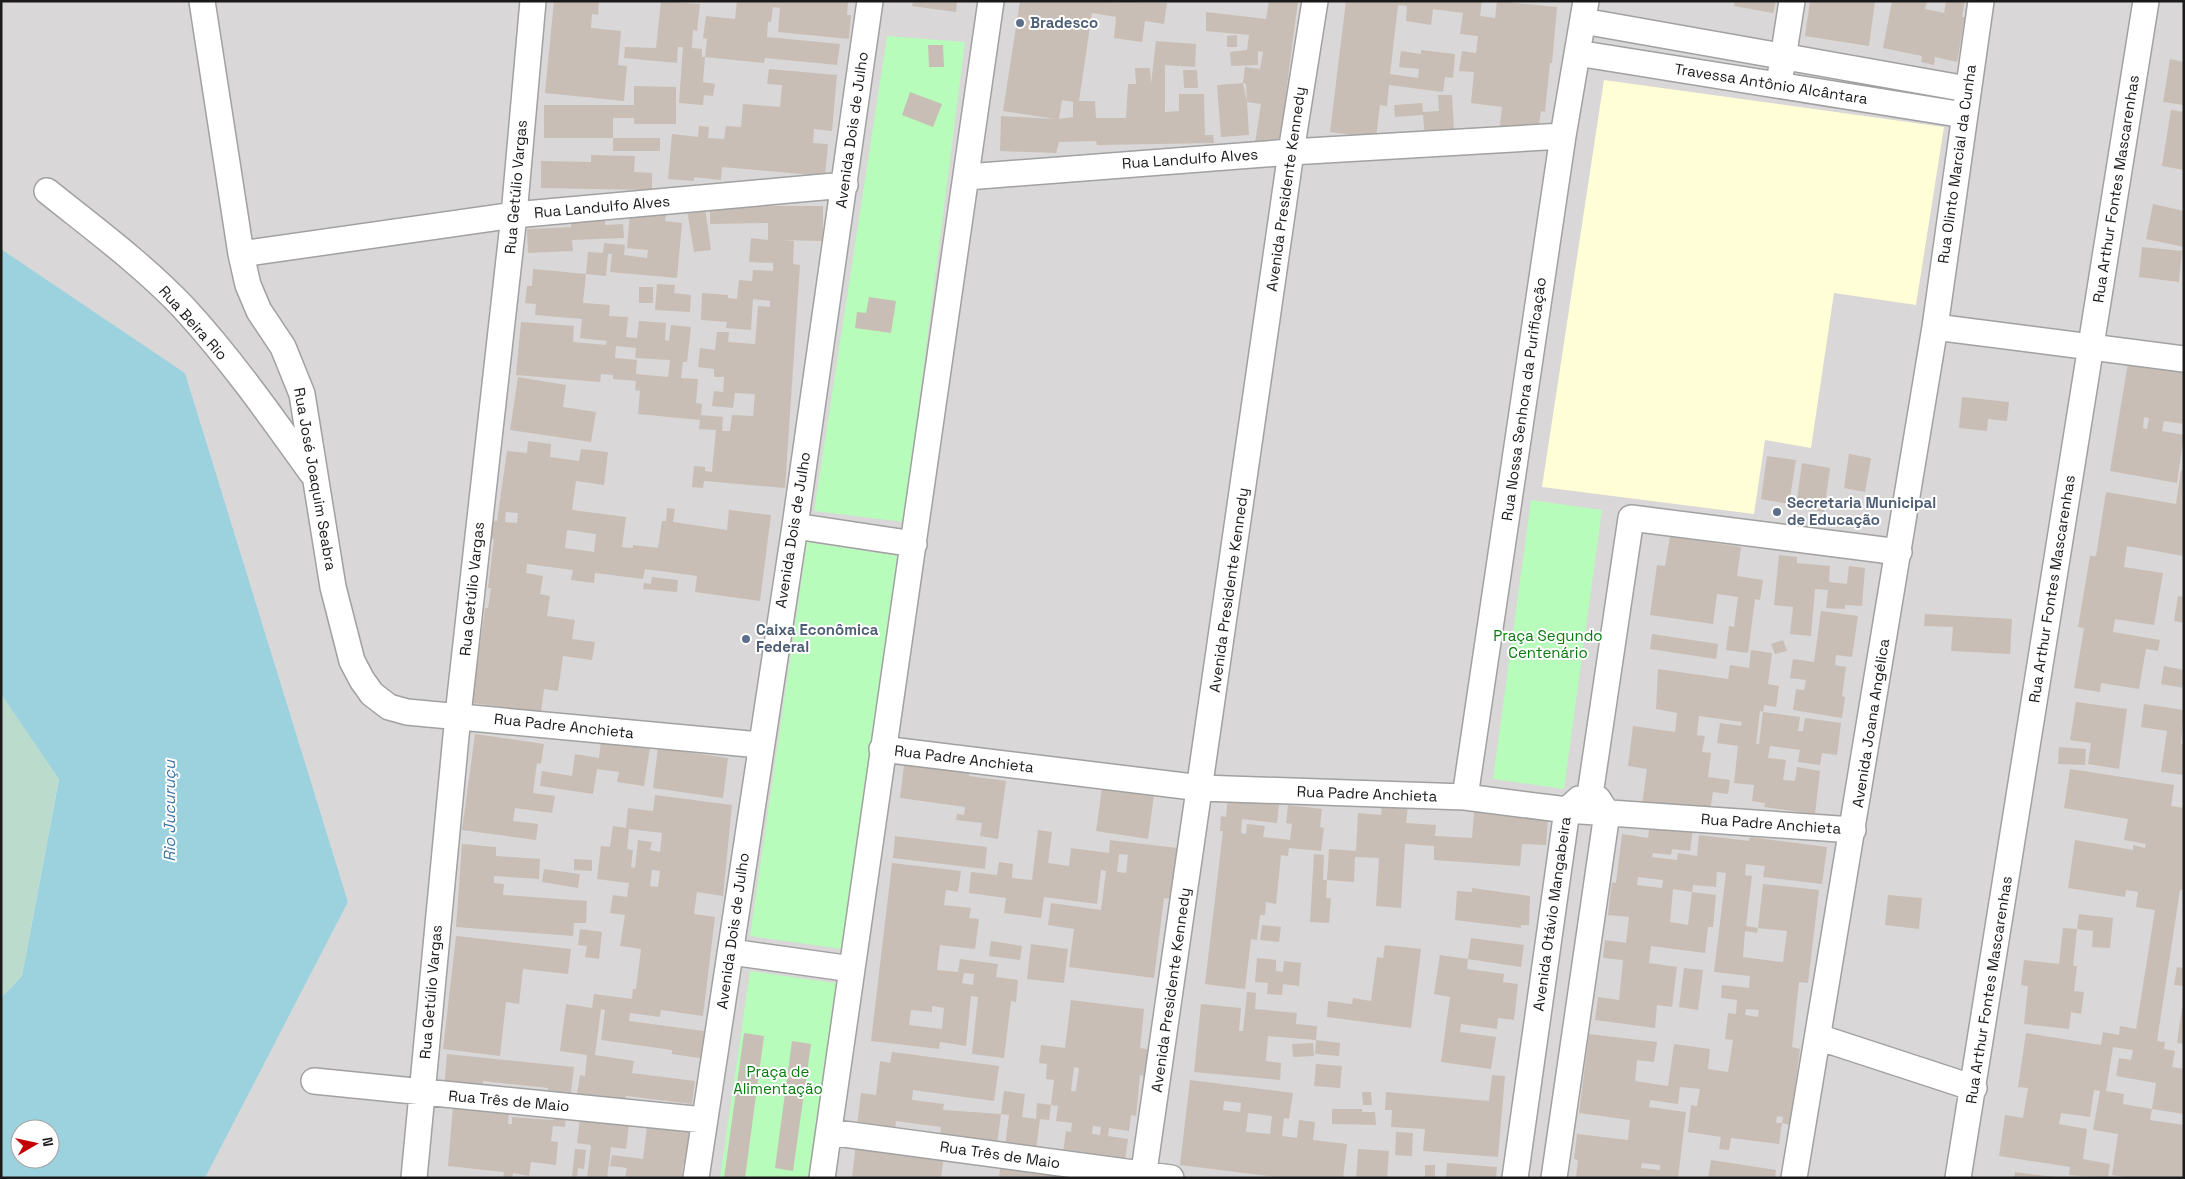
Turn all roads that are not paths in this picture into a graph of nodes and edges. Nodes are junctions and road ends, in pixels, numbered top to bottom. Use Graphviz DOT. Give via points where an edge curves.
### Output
graph roads {
  1 [pos="202,1"];
  2 [pos="533,1"];
  3 [pos="870,1"];
  4 [pos="990,1"];
  5 [pos="1315,1"];
  6 [pos="1792,1"];
  7 [pos="1981,1"];
  8 [pos="2146,1"];
  9 [pos="1585,11"];
  10 [pos="1577,53"];
  11 [pos="1783,55"];
  12 [pos="1778,85"];
  13 [pos="1967,89"];
  14 [pos="1964,115"];
  15 [pos="1563,136"];
  16 [pos="1291,152"];
  17 [pos="967,177"];
  18 [pos="845,185"];
  19 [pos="47,191"];
  20 [pos="514,215"];
  21 [pos="241,254"];
  22 [pos="1935,326"];
  23 [pos="2090,346"];
  24 [pos="2184,359"];
  25 [pos="315,478"];
  26 [pos="795,526"];
  27 [pos="914,544"];
  28 [pos="1899,552"];
  29 [pos="458,715"];
  30 [pos="760,745"];
  31 [pos="882,749"];
  32 [pos="1201,788"];
  33 [pos="1591,788"];
  34 [pos="1465,797"];
  35 [pos="1567,810"];
  36 [pos="1607,813"];
  37 [pos="1853,830"];
  38 [pos="731,952"];
  39 [pos="852,969"];
  40 [pos="1818,1037"];
  41 [pos="314,1081"];
  42 [pos="1974,1088"];
  43 [pos="422,1093"];
  44 [pos="704,1120"];
  45 [pos="829,1132"];
  46 [pos="1144,1176"];
  47 [pos="414,1178"];
  48 [pos="696,1178"];
  49 [pos="822,1178"];
  50 [pos="1171,1178"];
  51 [pos="1515,1178"];
  52 [pos="1554,1178"];
  53 [pos="1794,1178"];
  54 [pos="1958,1178"];
  1 -- 21 [label="street, Rua José Joaquim Seabra"];
  2 -- 20 [label="street, Rua Getúlio Vargas"];
  3 -- 18 [label="street, Avenida Dois de Julho"];
  4 -- 17 [label="street"];
  5 -- 16 [label="street, Avenida Presidente Kennedy"];
  6 -- 11 [label="street"];
  7 -- 13 [label="street, Rua Olinto Marcial da Cunha"];
  8 -- 23 [label="street, Rua Arthur Fontes Mascarenhas"];
  9 -- 10 [label="street, Rua Nossa Senhora da Purificação"];
  9 -- 11 [label="street, Travessa Antônio Alcântara"];
  10 -- 12 [label="street, Travessa Antônio Alcântara"];
  10 -- 15 [label="street, Rua Nossa Senhora da Purificação"];
  11 -- 12 [label="street"];
  11 -- 13 [label="street, Travessa Antônio Alcântara"];
  12 -- 14 [label="street, Travessa Antônio Alcântara"];
  13 -- 14 [label="street, Rua Olinto Marcial da Cunha"];
  14 -- 22 [label="street, Rua Olinto Marcial da Cunha"];
  15 -- 16 [label="street, Rua Landulfo Alves"];
  15 -- 34 [label="street, Rua Nossa Senhora da Purificação"];
  16 -- 17 [label="street, Rua Landulfo Alves"];
  16 -- 32 [label="street, Avenida Presidente Kennedy"];
  17 -- 27 [label="street"];
  18 -- 20 [label="street, Rua Landulfo Alves"];
  18 -- 26 [label="street, Avenida Dois de Julho"];
  19 -- 25 [label="street, Rua Beira Rio" via="122,252 182,307 262,404"];
  20 -- 21 [label="street, Rua Landulfo Alves"];
  20 -- 29 [label="street, Rua Getúlio Vargas"];
  21 -- 25 [label="street, Rua José Joaquim Seabra" via="248,285 259,311 283,347 302,394"];
  22 -- 23 [label="street"];
  22 -- 28 [label="street, Avenida Joana Angélica"];
  23 -- 24 [label="street"];
  23 -- 42 [label="street, Rua Arthur Fontes Mascarenhas"];
  25 -- 29 [label="street, Rua José Joaquim Seabra" via="343,633 362,680 372,694 389,708"];
  26 -- 27 [label="street"];
  26 -- 30 [label="street, Avenida Dois de Julho"];
  27 -- 31 [label="street"];
  28 -- 33 [label="street" via="1631,518"];
  28 -- 37 [label="street, Avenida Joana Angélica"];
  29 -- 30 [label="street, Rua Padre Anchieta"];
  29 -- 43 [label="street, Rua Getúlio Vargas"];
  30 -- 38 [label="street, Avenida Dois de Julho"];
  31 -- 32 [label="street, Rua Padre Anchieta"];
  31 -- 39 [label="street"];
  32 -- 34 [label="street, Rua Padre Anchieta"];
  32 -- 46 [label="street, Avenida Presidente Kennedy"];
  33 -- 35 [label="street, Avenida Otávio Mangabeira"];
  33 -- 36 [label="street"];
  34 -- 35 [label="street, Rua Padre Anchieta"];
  35 -- 36 [label="street, Rua Padre Anchieta"];
  35 -- 51 [label="street, Avenida Otávio Mangabeira"];
  36 -- 37 [label="street, Rua Padre Anchieta"];
  36 -- 52 [label="street"];
  37 -- 40 [label="street, Avenida Joana Angélica"];
  38 -- 39 [label="street"];
  38 -- 44 [label="street, Avenida Dois de Julho"];
  39 -- 45 [label="street"];
  40 -- 42 [label="street"];
  40 -- 53 [label="street, Avenida Joana Angélica"];
  41 -- 43 [label="street, Rua Três de Maio"];
  42 -- 54 [label="street, Rua Arthur Fontes Mascarenhas"];
  43 -- 44 [label="street, Rua Três de Maio"];
  43 -- 47 [label="street, Rua Getúlio Vargas"];
  44 -- 48 [label="street, Avenida Dois de Julho"];
  45 -- 46 [label="street, Rua Três de Maio"];
  45 -- 49 [label="street"];
  46 -- 50 [label="street, Rua Três de Maio"];
}
